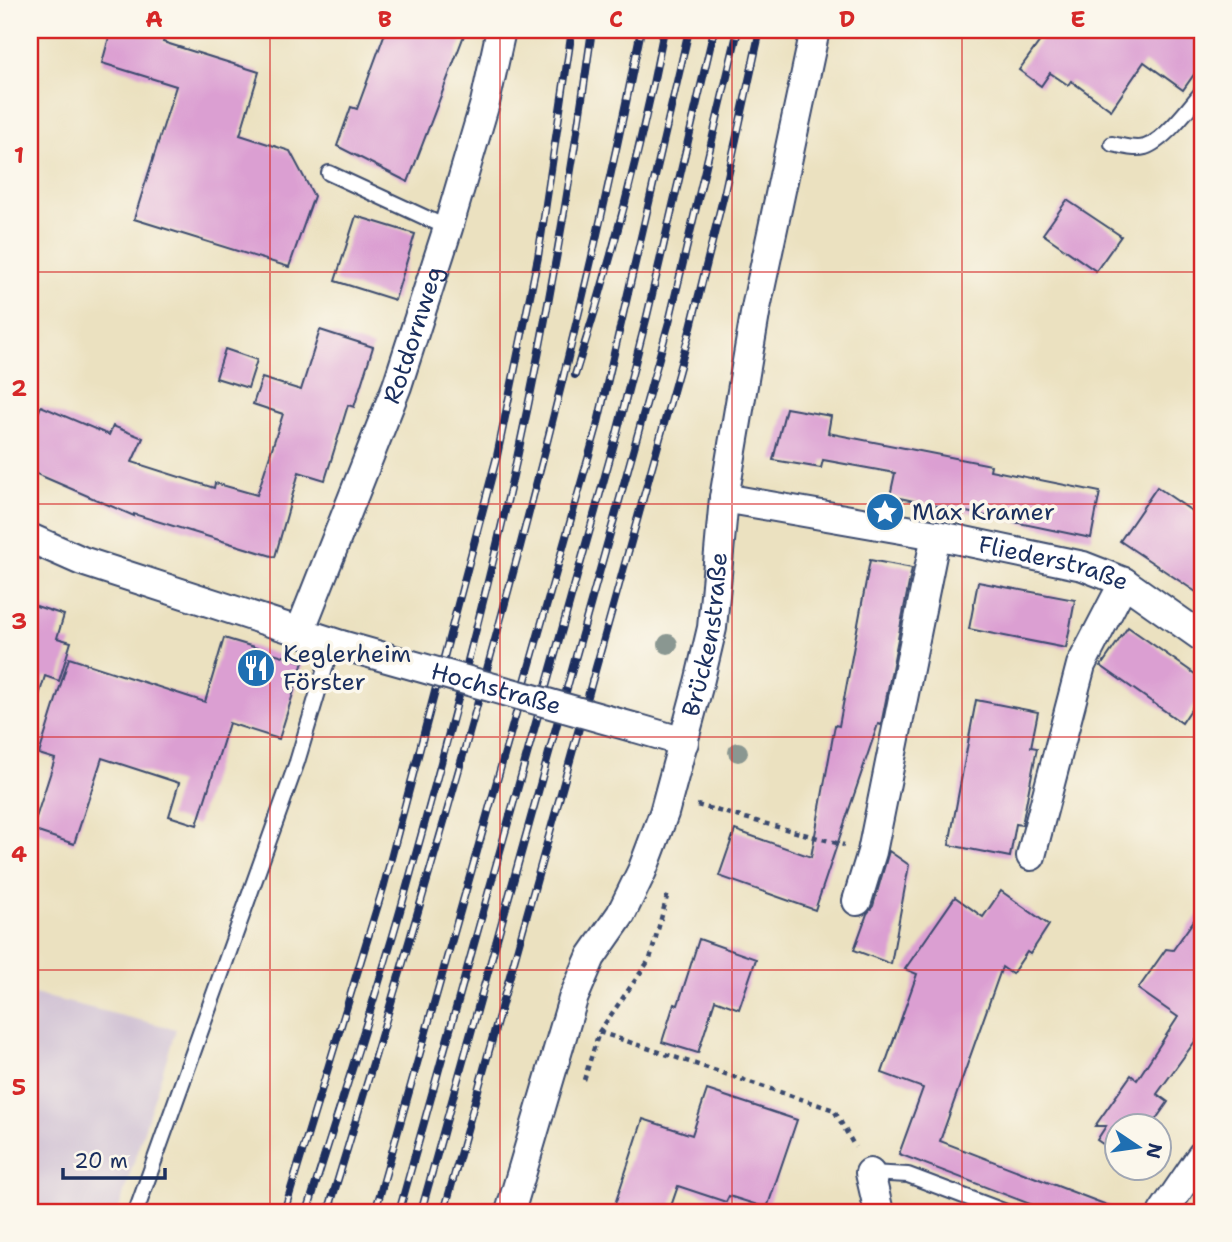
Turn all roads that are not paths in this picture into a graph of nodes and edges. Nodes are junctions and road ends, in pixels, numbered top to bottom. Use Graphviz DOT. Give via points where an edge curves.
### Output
graph roads {
  1 [pos="501,30"];
  2 [pos="815,30"];
  3 [pos="1202,92"];
  4 [pos="1112,144"];
  5 [pos="329,173"];
  6 [pos="448,228"];
  7 [pos="724,498"];
  8 [pos="936,535"];
  9 [pos="30,538"];
  10 [pos="1124,582"];
  11 [pos="300,631"];
  12 [pos="1202,637"];
  13 [pos="337,643"];
  14 [pos="684,742"];
  15 [pos="1031,856"];
  16 [pos="858,901"];
  17 [pos="1202,1155"];
  18 [pos="870,1173"];
  19 [pos="137,1209"];
  20 [pos="510,1212"];
  21 [pos="879,1212"];
  22 [pos="1006,1212"];
  23 [pos="1163,1212"];
  1 -- 6 [label="street, Rotdornweg"];
  2 -- 7 [label="street, Brückenstraße" via="756,309"];
  3 -- 4 [label="lane" via="1146,147"];
  5 -- 6 [label="lane"];
  6 -- 11 [label="street, Rotdornweg" via="397,386"];
  7 -- 8 [label="street, Fliederstraße"];
  7 -- 14 [label="street, Brückenstraße" via="712,628"];
  8 -- 10 [label="street, Fliederstraße" via="1083,566"];
  8 -- 16 [label="street"];
  9 -- 11 [label="street, Hochstraße" via="82,561"];
  10 -- 12 [label="street, Fliederstraße"];
  10 -- 15 [label="street" via="1081,664"];
  11 -- 13 [label="street, Hochstraße"];
  13 -- 14 [label="street, Hochstraße, bridge"];
  13 -- 19 [label="lane"];
  14 -- 20 [label="street, Brückenstraße" via="642,871 621,915 591,957 573,999"];
  17 -- 23 [label="street"];
  18 -- 21 [label="street"];
  18 -- 22 [label="lane" via="908,1175"];
}
